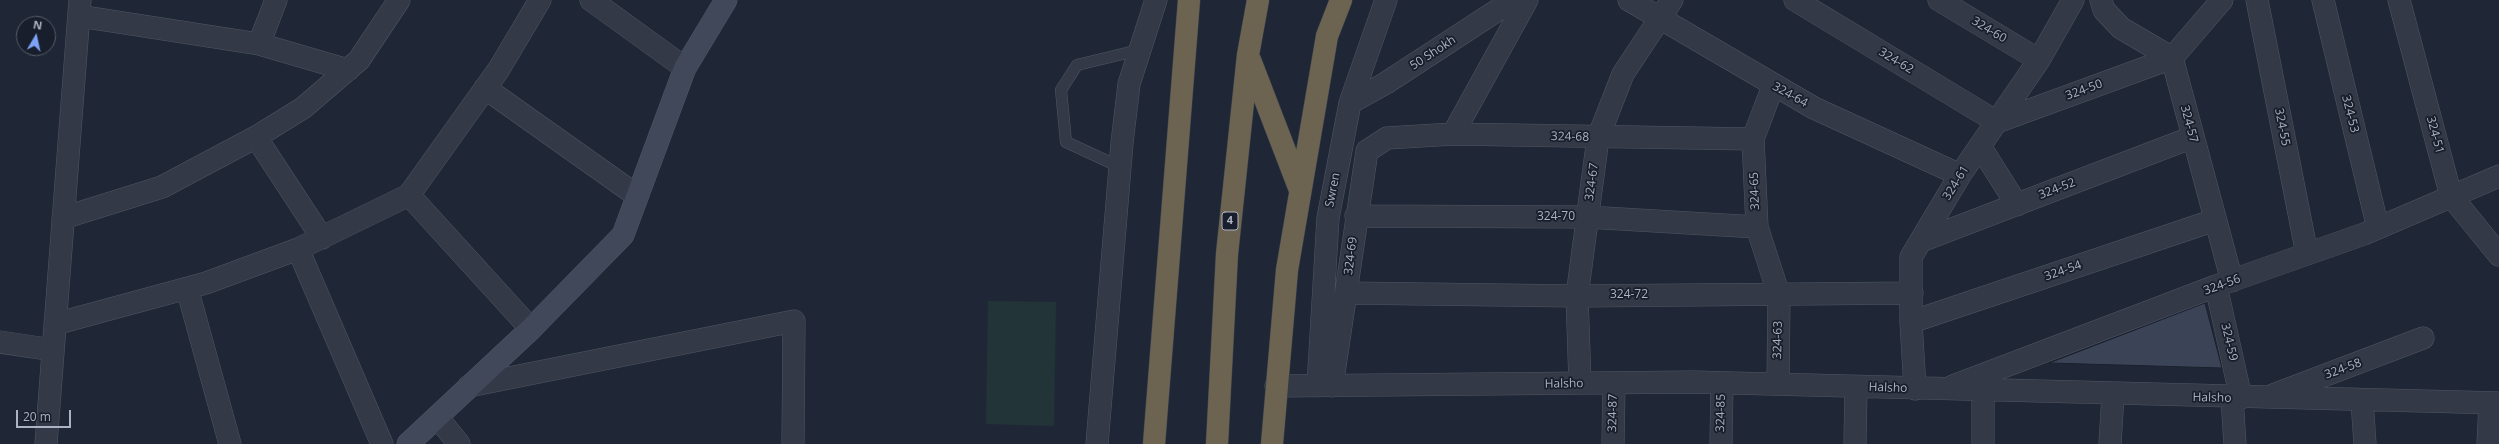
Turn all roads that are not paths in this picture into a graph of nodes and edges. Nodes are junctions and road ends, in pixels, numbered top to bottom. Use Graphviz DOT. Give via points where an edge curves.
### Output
graph roads {
  1 [pos="276,0"];
  2 [pos="399,0"];
  3 [pos="540,0"];
  4 [pos="591,0"];
  5 [pos="726,0"];
  6 [pos="1156,0"];
  7 [pos="1189,0"];
  8 [pos="1258,0"];
  9 [pos="1341,0"];
  10 [pos="1386,0"];
  11 [pos="1513,0"];
  12 [pos="1527,0"];
  13 [pos="1629,0"];
  14 [pos="1672,0"];
  15 [pos="1795,0"];
  16 [pos="1939,0"];
  17 [pos="2073,0"];
  18 [pos="2101,0"];
  19 [pos="2222,0"];
  20 [pos="2257,0"];
  21 [pos="2323,0"];
  22 [pos="2399,0"];
  23 [pos="79,8"];
  24 [pos="1660,18"];
  25 [pos="259,44"];
  26 [pos="1139,50"];
  27 [pos="1248,55"];
  28 [pos="2172,58"];
  29 [pos="2039,60"];
  30 [pos="685,68"];
  31 [pos="348,70"];
  32 [pos="1773,86"];
  33 [pos="485,88"];
  34 [pos="1350,103"];
  35 [pos="1997,122"];
  36 [pos="1453,134"];
  37 [pos="256,137"];
  38 [pos="2193,137"];
  39 [pos="1387,138"];
  40 [pos="1598,138"];
  41 [pos="1753,139"];
  42 [pos="1980,146"];
  43 [pos="1120,167"];
  44 [pos="1960,175"];
  45 [pos="2499,176"];
  46 [pos="1300,191"];
  47 [pos="636,194"];
  48 [pos="409,195"];
  49 [pos="2451,196"];
  50 [pos="2017,205"];
  51 [pos="1356,216"];
  52 [pos="1587,217"];
  53 [pos="63,218"];
  54 [pos="2215,220"];
  55 [pos="1757,227"];
  56 [pos="2378,228"];
  57 [pos="322,238"];
  58 [pos="1921,242"];
  59 [pos="298,249"];
  60 [pos="2307,254"];
  61 [pos="2499,255"];
  62 [pos="2224,284"];
  63 [pos="187,288"];
  64 [pos="1347,293"];
  65 [pos="1912,293"];
  66 [pos="1779,295"];
  67 [pos="1577,296"];
  68 [pos="1911,322"];
  69 [pos="55,324"];
  70 [pos="530,329"];
  71 [pos="2424,338"];
  72 [pos="0,342"];
  73 [pos="53,350"];
  74 [pos="1614,383"];
  75 [pos="1722,383"];
  76 [pos="1580,384"];
  77 [pos="1778,384"];
  78 [pos="469,386"];
  79 [pos="1276,386"];
  80 [pos="1325,386"];
  81 [pos="1856,387"];
  82 [pos="1915,389"];
  83 [pos="1944,390"];
  84 [pos="1983,391"];
  85 [pos="2113,395"];
  86 [pos="2245,398"];
  87 [pos="2362,401"];
  88 [pos="2495,403"];
  89 [pos="438,418"];
  90 [pos="46,444"];
  91 [pos="230,444"];
  92 [pos="382,444"];
  93 [pos="408,444"];
  94 [pos="459,444"];
  95 [pos="793,444"];
  96 [pos="1097,444"];
  97 [pos="1154,444"];
  98 [pos="1217,444"];
  99 [pos="1272,444"];
  100 [pos="1613,444"];
  101 [pos="1721,444"];
  102 [pos="1855,444"];
  103 [pos="1983,444"];
  104 [pos="2110,444"];
  105 [pos="2235,444"];
  106 [pos="2365,444"];
  107 [pos="2488,444"];
  1 -- 25 [label="street"];
  2 -- 31 [label="street" via="359,60"];
  3 -- 33 [label="street"];
  4 -- 30 [label="street"];
  5 -- 30 [label="street"];
  6 -- 26 [label="street"];
  7 -- 97 [label="highway"];
  8 -- 27 [label="highway, 4"];
  9 -- 46 [label="highway" via="1327,36"];
  10 -- 34 [label="street, Swren"];
  11 -- 34 [label="street, 50 Shokh" via="1386,83"];
  12 -- 36 [label="street"];
  13 -- 24 [label="street, 324-64"];
  14 -- 24 [label="street, 324-67"];
  15 -- 35 [label="street, 324-62"];
  16 -- 29 [label="street, 324-60"];
  17 -- 29 [label="street, 324-61"];
  18 -- 28 [label="street" via="2104,10 2121,28"];
  19 -- 28 [label="street"];
  20 -- 60 [label="street, 324-55"];
  21 -- 56 [label="street, 324-53"];
  22 -- 49 [label="street, 324-51"];
  23 -- 25 [label="street"];
  23 -- 53 [label="street"];
  24 -- 32 [label="street, 324-64"];
  24 -- 40 [label="street, 324-67" via="1623,74"];
  25 -- 31 [label="street"];
  26 -- 43 [label="street" via="1129,84"];
  26 -- 43 [label="lane" via="1077,65 1061,90 1066,142"];
  27 -- 46 [label="highway"];
  27 -- 98 [label="highway, 4" via="1227,254"];
  28 -- 35 [label="street, 324-50"];
  28 -- 38 [label="street, 324-57"];
  29 -- 35 [label="street, 324-61"];
  30 -- 47 [label="street"];
  31 -- 37 [label="street" via="303,108"];
  32 -- 41 [label="street, 324-65"];
  32 -- 44 [label="street, 324-64" via="1814,108"];
  33 -- 47 [label="street"];
  33 -- 48 [label="street"];
  34 -- 80 [label="street, Swren" via="1328,218"];
  35 -- 42 [label="street, 324-61"];
  36 -- 39 [label="street, 324-68"];
  36 -- 40 [label="street, 324-68"];
  37 -- 53 [label="street" via="162,187"];
  37 -- 57 [label="street"];
  38 -- 50 [label="street, 324-52"];
  38 -- 54 [label="street, 324-57"];
  39 -- 51 [label="street, 324-69" via="1367,151"];
  40 -- 41 [label="street, 324-68"];
  40 -- 52 [label="street, 324-67"];
  41 -- 55 [label="street, 324-65"];
  42 -- 44 [label="street, 324-61"];
  42 -- 50 [label="street"];
  43 -- 96 [label="street"];
  44 -- 58 [label="street, 324-61"];
  45 -- 49 [label="street, 324-56"];
  46 -- 79 [label="highway" via="1287,270"];
  47 -- 70 [label="street" via="622,235"];
  48 -- 57 [label="street"];
  48 -- 70 [label="street"];
  49 -- 56 [label="street, 324-56"];
  49 -- 61 [label="street, 324-51"];
  50 -- 58 [label="street, 324-52"];
  51 -- 52 [label="street, 324-70"];
  51 -- 64 [label="street, 324-69"];
  52 -- 55 [label="street, 324-70"];
  52 -- 67 [label="street, 324-67"];
  53 -- 69 [label="street"];
  54 -- 62 [label="street, 324-57"];
  54 -- 68 [label="street, 324-54"];
  55 -- 66 [label="street, 324-65"];
  56 -- 60 [label="street, 324-56"];
  57 -- 59 [label="street"];
  58 -- 65 [label="street, 324-61" via="1911,257"];
  59 -- 63 [label="street"];
  59 -- 92 [label="street"];
  60 -- 62 [label="street, 324-56"];
  62 -- 83 [label="street, 324-56"];
  62 -- 86 [label="street, 324-59"];
  63 -- 69 [label="street"];
  63 -- 91 [label="street"];
  64 -- 67 [label="street, 324-72"];
  64 -- 80 [label="street, 324-69"];
  65 -- 66 [label="street, 324-72"];
  65 -- 68 [label="street, 324-61"];
  66 -- 67 [label="street, 324-72"];
  66 -- 77 [label="street, 324-63"];
  67 -- 76 [label="street, 324-67"];
  68 -- 82 [label="street, 324-61"];
  69 -- 73 [label="street"];
  70 -- 78 [label="street"];
  71 -- 86 [label="street, 324-58"];
  72 -- 73 [label="street"];
  73 -- 90 [label="street"];
  74 -- 75 [label="street, Halsho"];
  74 -- 76 [label="street, Halsho"];
  74 -- 100 [label="street, 324-87"];
  75 -- 77 [label="street, Halsho"];
  75 -- 101 [label="street, 324-85"];
  76 -- 80 [label="street, Halsho"];
  77 -- 81 [label="street, Halsho"];
  78 -- 89 [label="street"];
  78 -- 95 [label="street" via="794,321"];
  79 -- 80 [label="street, Halsho"];
  79 -- 99 [label="highway"];
  81 -- 82 [label="street, Halsho"];
  81 -- 102 [label="street"];
  82 -- 83 [label="street, Halsho"];
  83 -- 84 [label="street, Halsho"];
  84 -- 85 [label="street, Halsho"];
  84 -- 103 [label="street"];
  85 -- 86 [label="street, Halsho"];
  85 -- 104 [label="street"];
  86 -- 87 [label="street, Halsho"];
  86 -- 105 [label="street, 324-59"];
  87 -- 88 [label="street, Halsho"];
  87 -- 106 [label="street"];
  88 -- 107 [label="street"];
  89 -- 93 [label="street"];
  89 -- 94 [label="street"];
}
